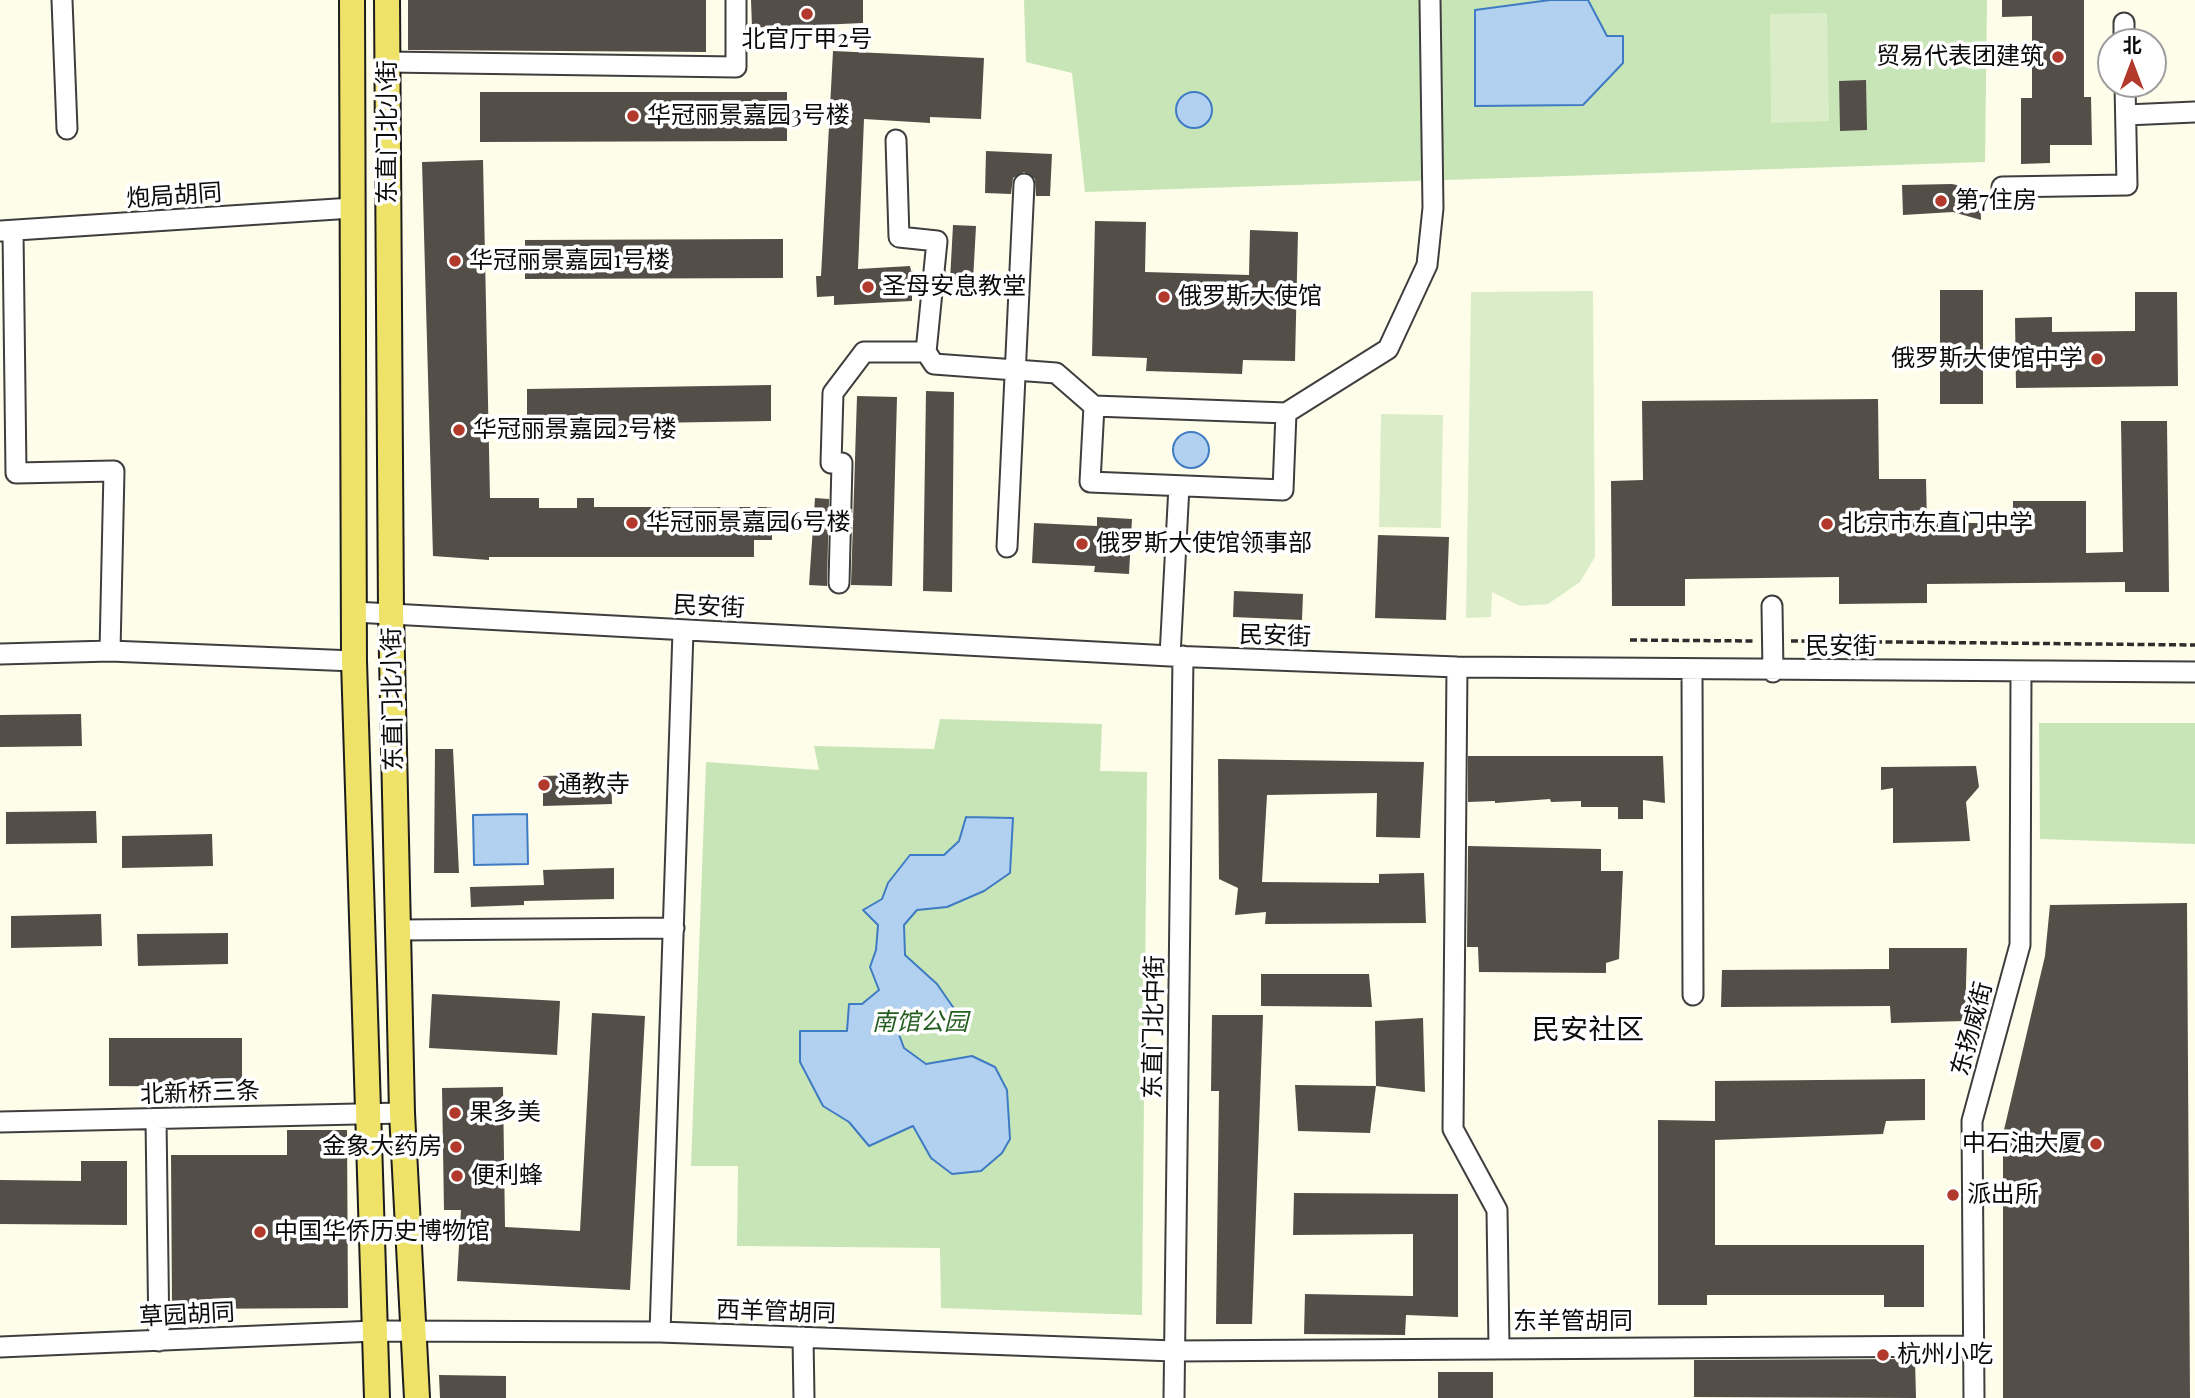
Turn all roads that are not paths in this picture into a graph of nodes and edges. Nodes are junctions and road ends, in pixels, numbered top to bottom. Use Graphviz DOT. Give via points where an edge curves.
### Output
graph roads {
  1 [pos="62,0"];
  2 [pos="352,0"];
  3 [pos="387,0"];
  4 [pos="736,0"];
  5 [pos="1430,0"];
  6 [pos="388,62"];
  7 [pos="2125,98"];
  8 [pos="2195,112"];
  9 [pos="2126,115"];
  10 [pos="67,129"];
  11 [pos="896,140"];
  12 [pos="1024,184"];
  13 [pos="2002,187"];
  14 [pos="352,208"];
  15 [pos="7,232"];
  16 [pos="926,352"];
  17 [pos="1016,370"];
  18 [pos="1094,406"];
  19 [pos="1286,413"];
  20 [pos="1180,486"];
  21 [pos="1007,547"];
  22 [pos="839,583"];
  23 [pos="1772,607"];
  24 [pos="354,612"];
  25 [pos="391,612"];
  26 [pos="683,631"];
  27 [pos="110,651"];
  28 [pos="0,654"];
  29 [pos="1177,656"];
  30 [pos="354,661"];
  31 [pos="1457,667"];
  32 [pos="1692,670"];
  33 [pos="1773,672"];
  34 [pos="2195,672"];
  35 [pos="2021,673"];
  36 [pos="674,928"];
  37 [pos="398,930"];
  38 [pos="1693,995"];
  39 [pos="366,1112"];
  40 [pos="402,1113"];
  41 [pos="156,1119"];
  42 [pos="0,1122"];
  43 [pos="375,1331"];
  44 [pos="416,1332"];
  45 [pos="660,1332"];
  46 [pos="803,1337"];
  47 [pos="159,1341"];
  48 [pos="1973,1346"];
  49 [pos="0,1347"];
  50 [pos="1499,1347"];
  51 [pos="1174,1351"];
  52 [pos="377,1398"];
  53 [pos="417,1398"];
  54 [pos="804,1398"];
  55 [pos="1174,1398"];
  56 [pos="1974,1398"];
  1 -- 10 [label="street"];
  2 -- 14 [label="main road, 东直门北小街"];
  3 -- 6 [label="main road, 东直门北小街"];
  4 -- 6 [label="street" via="736,67"];
  5 -- 19 [label="street" via="1433,208 1427,265 1388,349"];
  6 -- 25 [label="main road, 东直门北小街"];
  7 -- 9 [label="street"];
  8 -- 9 [label="street"];
  9 -- 13 [label="street" via="2127,185"];
  11 -- 16 [label="street" via="899,237 937,241"];
  12 -- 17 [label="street"];
  14 -- 15 [label="street, 炮局胡同"];
  14 -- 24 [label="main road, 东直门北小街"];
  15 -- 27 [label="street" via="16,473 114,471"];
  16 -- 17 [label="street" via="934,364"];
  16 -- 22 [label="street" via="864,352 833,393 831,463 842,463"];
  17 -- 18 [label="street" via="1056,373"];
  17 -- 21 [label="street"];
  18 -- 19 [label="street"];
  18 -- 20 [label="street" via="1090,482"];
  19 -- 20 [label="street" via="1283,490"];
  20 -- 29 [label="street, 东直门北中街"];
  23 -- 33 [label="street"];
  24 -- 25 [label="street, 民安街"];
  24 -- 30 [label="main road, 东直门北小街"];
  25 -- 26 [label="street, 民安街"];
  25 -- 37 [label="main road, 东直门北小街"];
  26 -- 29 [label="street, 民安街"];
  26 -- 36 [label="street"];
  27 -- 28 [label="street"];
  27 -- 30 [label="street"];
  29 -- 31 [label="street, 民安街"];
  29 -- 51 [label="street, 东直门北中街"];
  30 -- 39 [label="main road, 东直门北小街"];
  31 -- 32 [label="street, 民安街"];
  31 -- 50 [label="street" via="1452,1129 1497,1210"];
  32 -- 33 [label="street, 民安街"];
  32 -- 38 [label="street"];
  33 -- 35 [label="street, 民安街"];
  34 -- 35 [label="street, 民安街"];
  35 -- 48 [label="street, 东扬威街" via="2020,945 1972,1121"];
  36 -- 37 [label="street"];
  36 -- 45 [label="street"];
  37 -- 40 [label="main road, 东直门北小街"];
  39 -- 40 [label="street, 北新桥三条"];
  39 -- 41 [label="street, 北新桥三条"];
  39 -- 43 [label="main road, 东直门北小街"];
  40 -- 44 [label="main road, 东直门北小街"];
  41 -- 42 [label="street, 北新桥三条"];
  41 -- 47 [label="street"];
  43 -- 44 [label="street, 西羊管胡同"];
  43 -- 47 [label="street, 草园胡同"];
  43 -- 52 [label="main road, 东直门北小街"];
  44 -- 45 [label="street, 西羊管胡同"];
  44 -- 53 [label="main road, 东直门北小街"];
  45 -- 46 [label="street, 西羊管胡同"];
  46 -- 51 [label="street, 西羊管胡同"];
  46 -- 54 [label="street"];
  47 -- 49 [label="street, 草园胡同"];
  48 -- 50 [label="street, 东羊管胡同"];
  48 -- 56 [label="street, 东扬威街"];
  50 -- 51 [label="street, 东羊管胡同"];
  51 -- 55 [label="street, 东直门北中街"];
}
